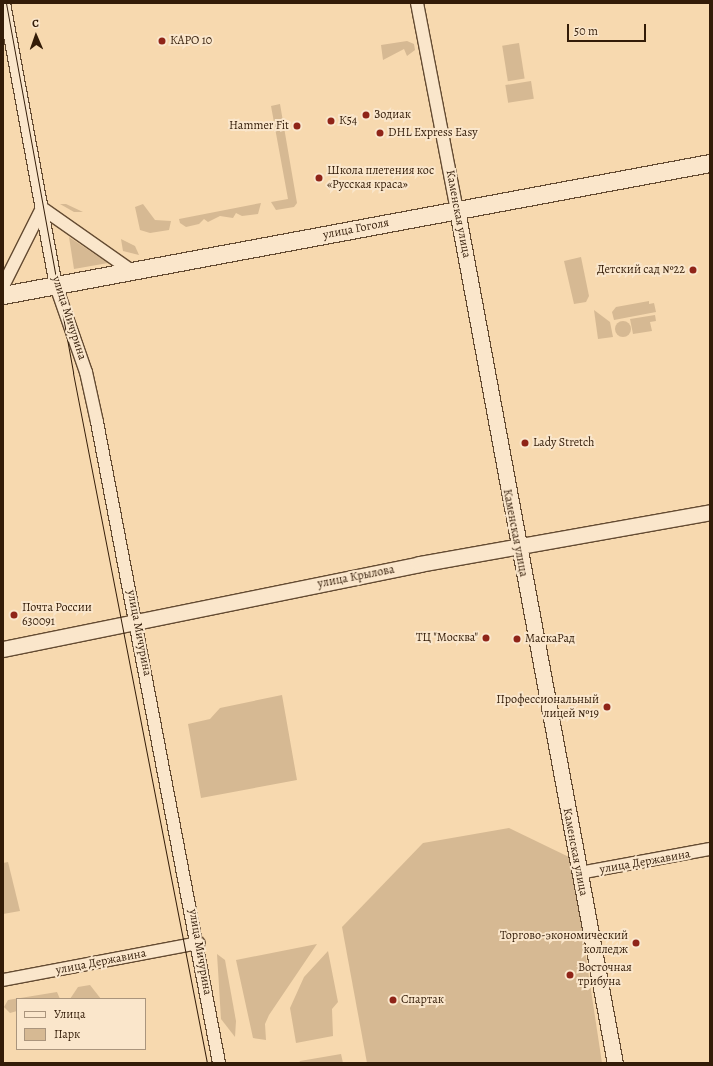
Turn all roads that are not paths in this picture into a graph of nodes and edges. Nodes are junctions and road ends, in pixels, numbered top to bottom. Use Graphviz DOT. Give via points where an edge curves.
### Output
graph roads {
  1 [pos="4,3"];
  2 [pos="417,3"];
  3 [pos="710,164"];
  4 [pos="42,208"];
  5 [pos="457,210"];
  6 [pos="132,271"];
  7 [pos="3,286"];
  8 [pos="56,286"];
  9 [pos="3,295"];
  10 [pos="710,512"];
  11 [pos="518,548"];
  12 [pos="138,622"];
  13 [pos="3,649"];
  14 [pos="710,849"];
  15 [pos="579,873"];
  16 [pos="199,943"];
  17 [pos="3,980"];
  18 [pos="219,1063"];
  19 [pos="615,1063"];
  1 -- 4 [label="street, улица Мичурина"];
  2 -- 5 [label="street, Каменская улица"];
  3 -- 5 [label="main road, улица Гоголя"];
  4 -- 6 [label="street"];
  4 -- 7 [label="street"];
  4 -- 8 [label="street, улица Мичурина"];
  5 -- 6 [label="main road, улица Гоголя"];
  5 -- 11 [label="street, Каменская улица"];
  6 -- 8 [label="main road, улица Гоголя"];
  8 -- 9 [label="main road, улица Гоголя"];
  8 -- 12 [label="street, улица Мичурина" via="86,372"];
  10 -- 11 [label="street, улица Крылова"];
  11 -- 12 [label="street, улица Крылова" via="419,564"];
  11 -- 15 [label="street, Каменская улица"];
  12 -- 13 [label="street, улица Крылова"];
  12 -- 16 [label="street, улица Мичурина"];
  14 -- 15 [label="street, улица Державина"];
  15 -- 19 [label="street, Каменская улица"];
  16 -- 17 [label="street, улица Державина"];
  16 -- 18 [label="street, улица Мичурина"];
}
